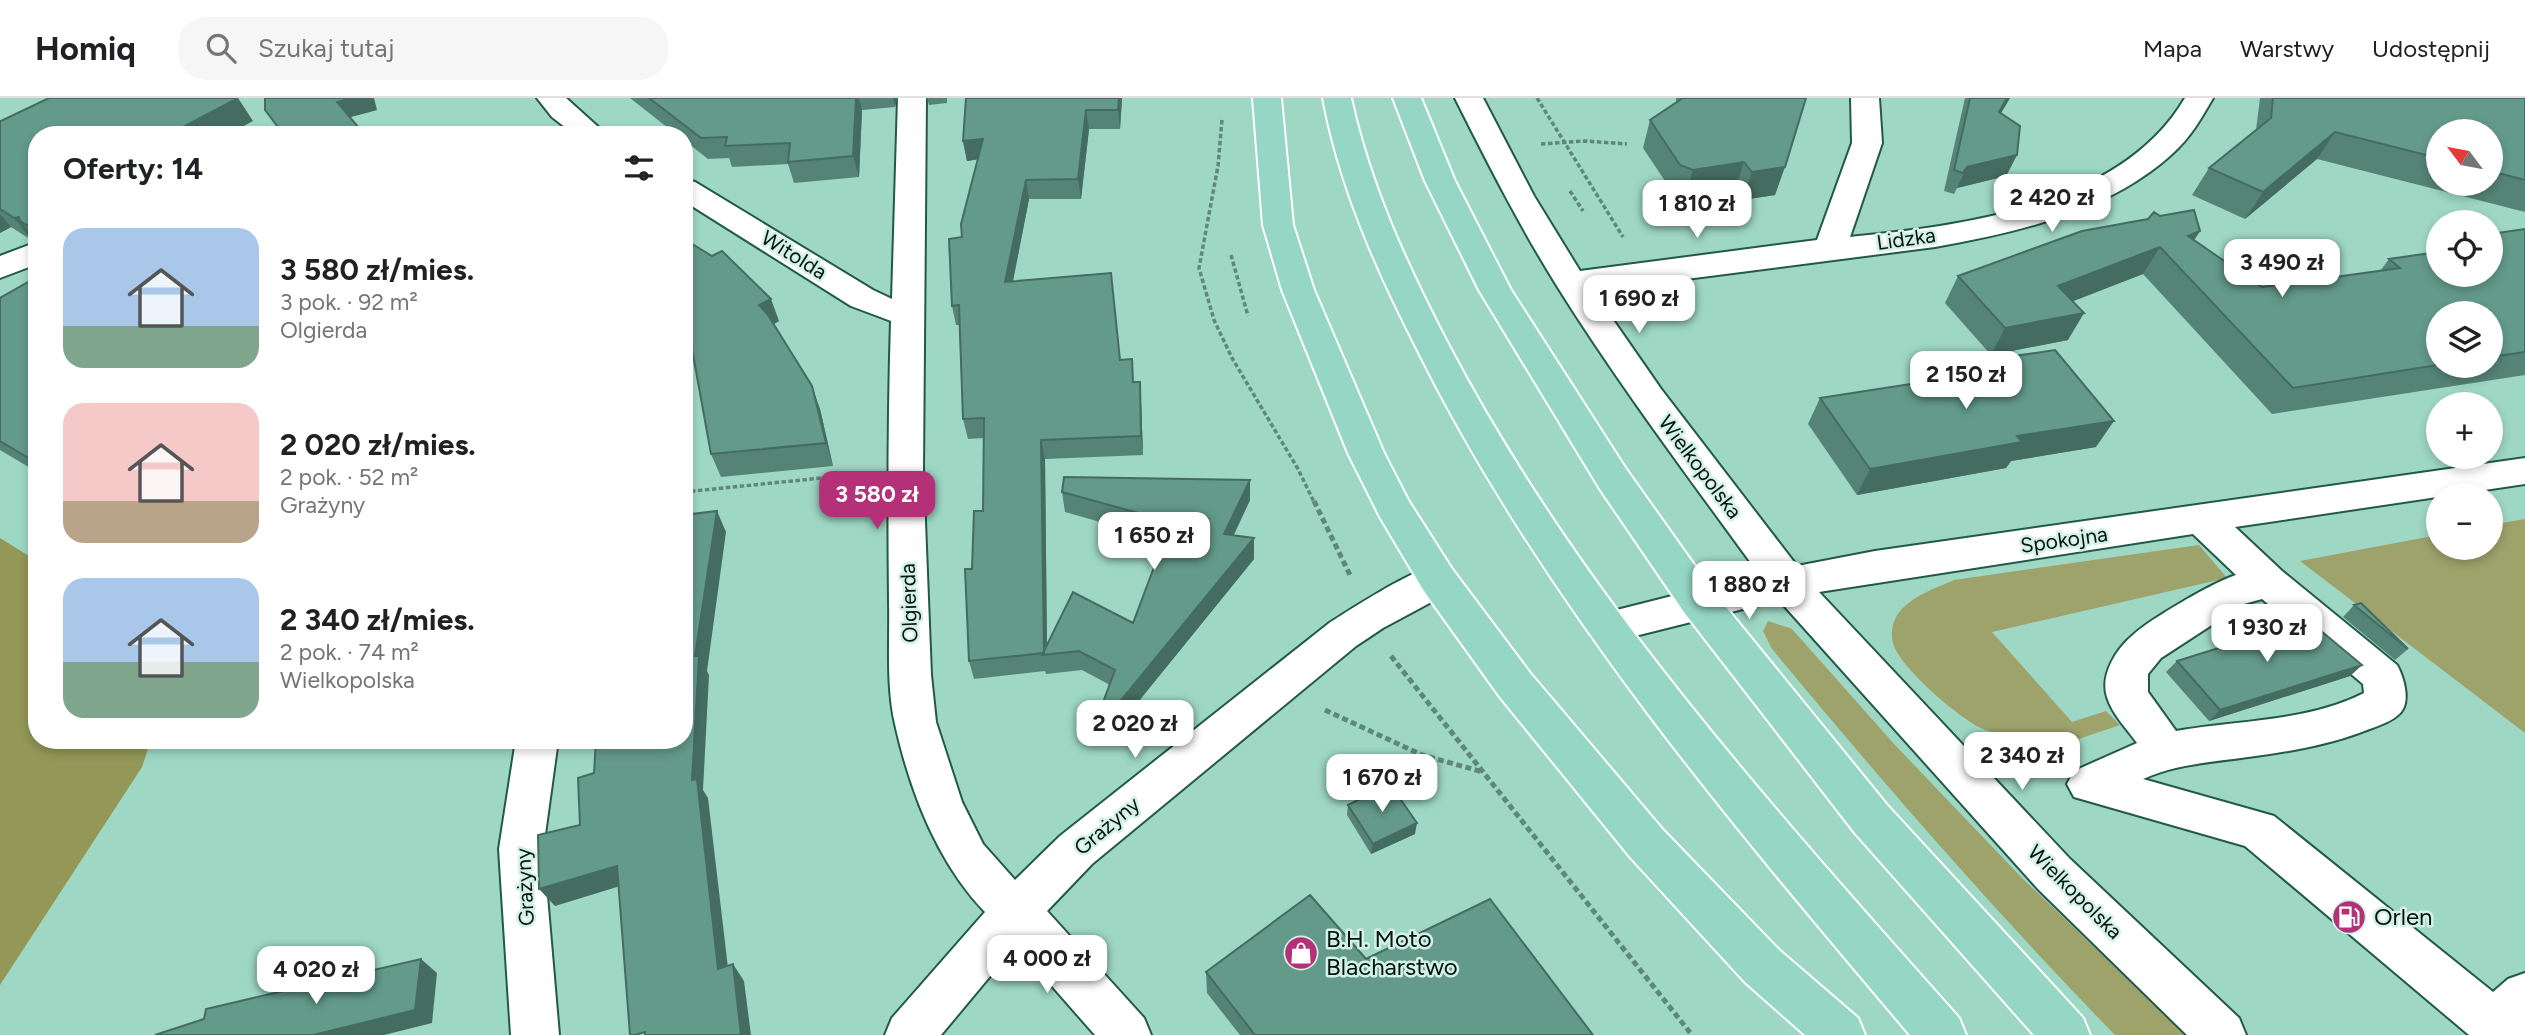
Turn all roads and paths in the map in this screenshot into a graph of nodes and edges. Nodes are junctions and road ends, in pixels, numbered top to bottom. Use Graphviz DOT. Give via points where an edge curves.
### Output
graph roads {
  1 [pos="551,98"];
  2 [pos="912,98"];
  3 [pos="1267,98"];
  4 [pos="1337,98"];
  5 [pos="1406,98"];
  6 [pos="1469,98"];
  7 [pos="1537,98"];
  8 [pos="1865,98"];
  9 [pos="2199,98"];
  10 [pos="1222,109"];
  11 [pos="581,126"];
  12 [pos="1562,142"];
  13 [pos="1626,144"];
  14 [pos="1541,145"];
  15 [pos="693,194"];
  16 [pos="1628,245"];
  17 [pos="1830,249"];
  18 [pos="1231,255"];
  19 [pos="28,256"];
  20 [pos="0,268"];
  21 [pos="1571,283"];
  22 [pos="908,314"];
  23 [pos="1248,316"];
  24 [pos="2525,471"];
  25 [pos="867,473"];
  26 [pos="693,491"];
  27 [pos="2203,520"];
  28 [pos="1438,580"];
  29 [pos="1787,582"];
  30 [pos="2268,582"];
  31 [pos="1355,585"];
  32 [pos="1698,601"];
  33 [pos="1607,627"];
  34 [pos="1386,650"];
  35 [pos="1266,696"];
  36 [pos="536,749"];
  37 [pos="2167,752"];
  38 [pos="1483,772"];
  39 [pos="1016,911"];
  40 [pos="2508,1018"];
  41 [pos="535,1035"];
  42 [pos="909,1035"];
  43 [pos="1127,1035"];
  44 [pos="1692,1035"];
  45 [pos="1841,1035"];
  46 [pos="1942,1035"];
  47 [pos="2066,1035"];
  48 [pos="2222,1035"];
  1 -- 11 [label="street"];
  2 -- 22 [label="street, Olgierda"];
  3 -- 28 [label="main road" via="1278,225 1298,290 1366,453"];
  4 -- 33 [label="main road" via="1370,218 1470,420"];
  5 -- 32 [label="main road" via="1440,181 1495,290 1613,479"];
  6 -- 21 [label="street, Wielkopolska" via="1519,196"];
  7 -- 12 [label="path"];
  8 -- 17 [label="street" via="1867,143"];
  9 -- 17 [label="street, Lidzka" via="2164,149 2112,183 2050,208 1978,229"];
  10 -- 31 [label="path" via="1218,166 1199,268 1214,320 1298,469"];
  12 -- 13 [label="path"];
  12 -- 14 [label="path"];
  12 -- 16 [label="path"];
  15 -- 22 [label="street, Witolda" via="862,298"];
  17 -- 21 [label="street, Lidzka"];
  18 -- 23 [label="path"];
  19 -- 20 [label="street"];
  21 -- 29 [label="street, Wielkopolska" via="1648,398"];
  22 -- 39 [label="street, Olgierda" via="905,470 915,722 941,805 967,858"];
  24 -- 27 [label="street, Spokojna"];
  25 -- 26 [label="path"];
  27 -- 29 [label="street, Spokojna"];
  27 -- 30 [label="street"];
  28 -- 35 [label="street, Grażyny" via="1354,626"];
  28 -- 45 [label="main road" via="1552,732 1647,844 1762,966"];
  29 -- 32 [label="street, Spokojna"];
  29 -- 48 [label="street, Wielkopolska" via="2046,864"];
  30 -- 37 [label="street" via="2221,599 2147,646 2128,670 2127,696"];
  30 -- 37 [label="street" via="2383,677 2385,702 2367,714 2287,734"];
  32 -- 33 [label="street, Spokojna"];
  32 -- 47 [label="main road" via="1871,819"];
  33 -- 46 [label="main road" via="1815,889"];
  34 -- 38 [label="path"];
  35 -- 38 [label="path" via="1334,712 1422,755"];
  35 -- 39 [label="street, Grażyny" via="1076,850"];
  36 -- 41 [label="street, Grażyny" via="521,849"];
  37 -- 40 [label="street" via="2089,784 2258,830"];
  38 -- 44 [label="path"];
  39 -- 42 [label="street, Grażyny"];
  39 -- 43 [label="street, Olgierda"];
}
